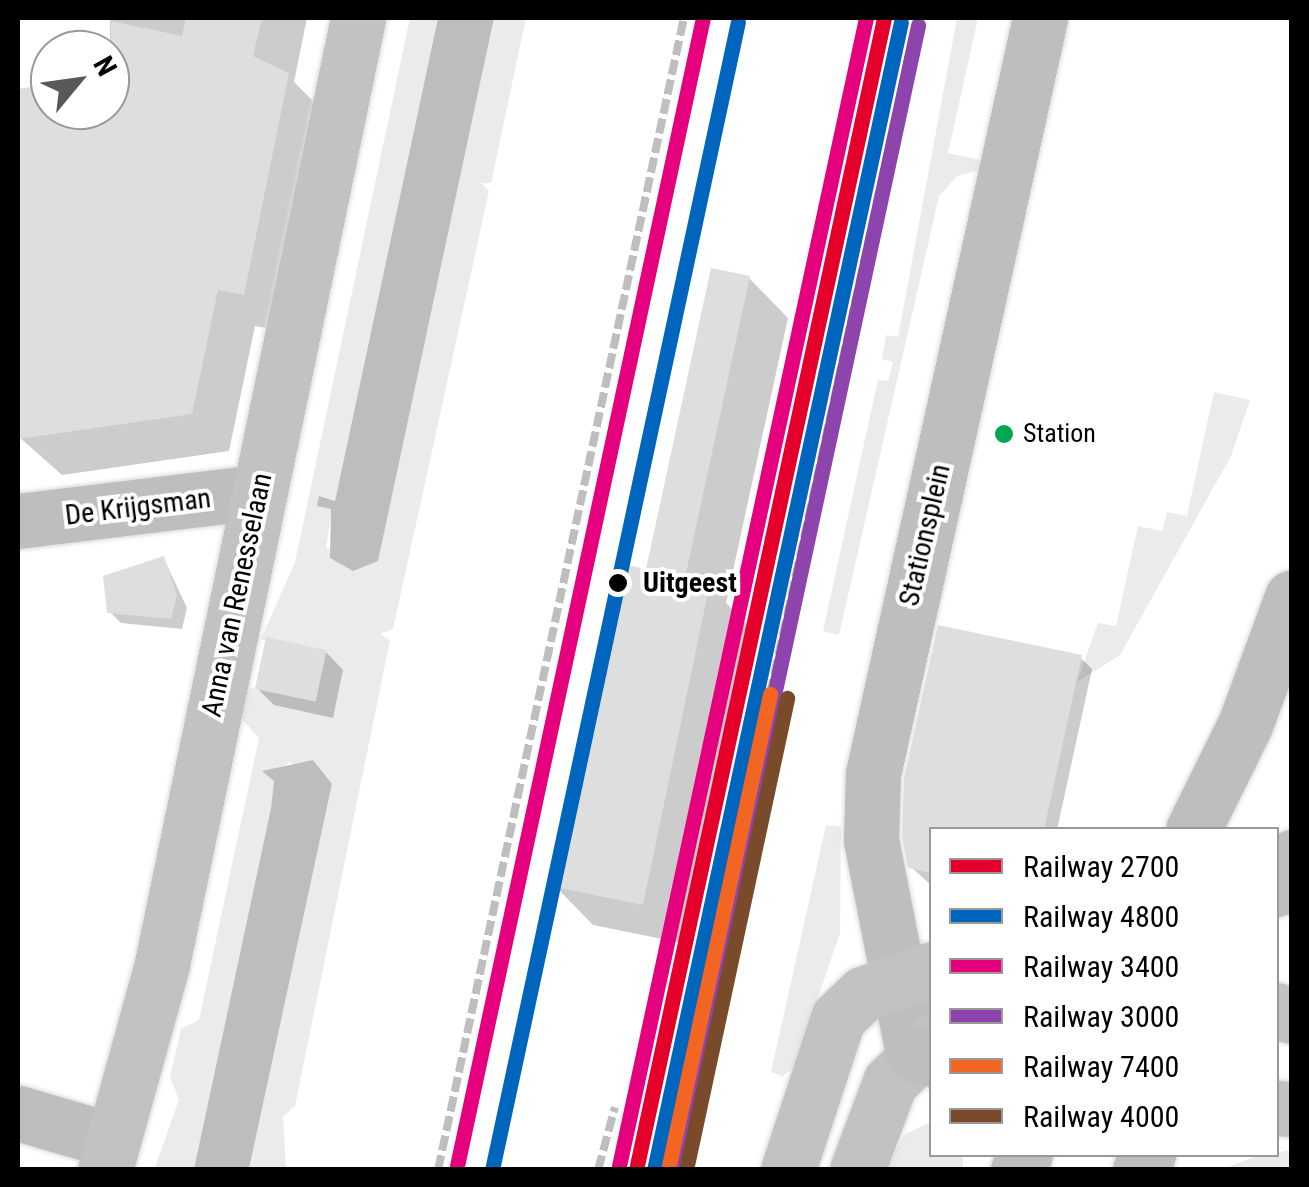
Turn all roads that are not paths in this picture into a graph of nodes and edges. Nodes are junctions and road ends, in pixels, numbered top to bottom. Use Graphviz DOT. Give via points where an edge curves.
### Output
graph roads {
  1 [pos="358,18"];
  2 [pos="1040,18"];
  3 [pos="259,492"];
  4 [pos="18,521"];
  5 [pos="1292,597"];
  6 [pos="1194,827"];
  7 [pos="1292,856"];
  8 [pos="1279,883"];
  9 [pos="918,972"];
  10 [pos="926,1052"];
  11 [pos="18,1113"];
  12 [pos="109,1155"];
  13 [pos="788,1170"];
  14 [pos="857,1170"];
  1 -- 3 [label="street, Anna van Renesselaan"];
  2 -- 9 [label="street, Stationsplein" via="873,774 870,840"];
  3 -- 4 [label="street, De Krijgsman"];
  3 -- 12 [label="street, Anna van Renesselaan" via="162,964"];
  5 -- 6 [label="street" via="1245,725"];
  7 -- 8 [label="street"];
  9 -- 10 [label="street, Stationsplein"];
  9 -- 13 [label="street" via="838,1018"];
  10 -- 14 [label="street" via="875,1111"];
  11 -- 12 [label="street"];
}
